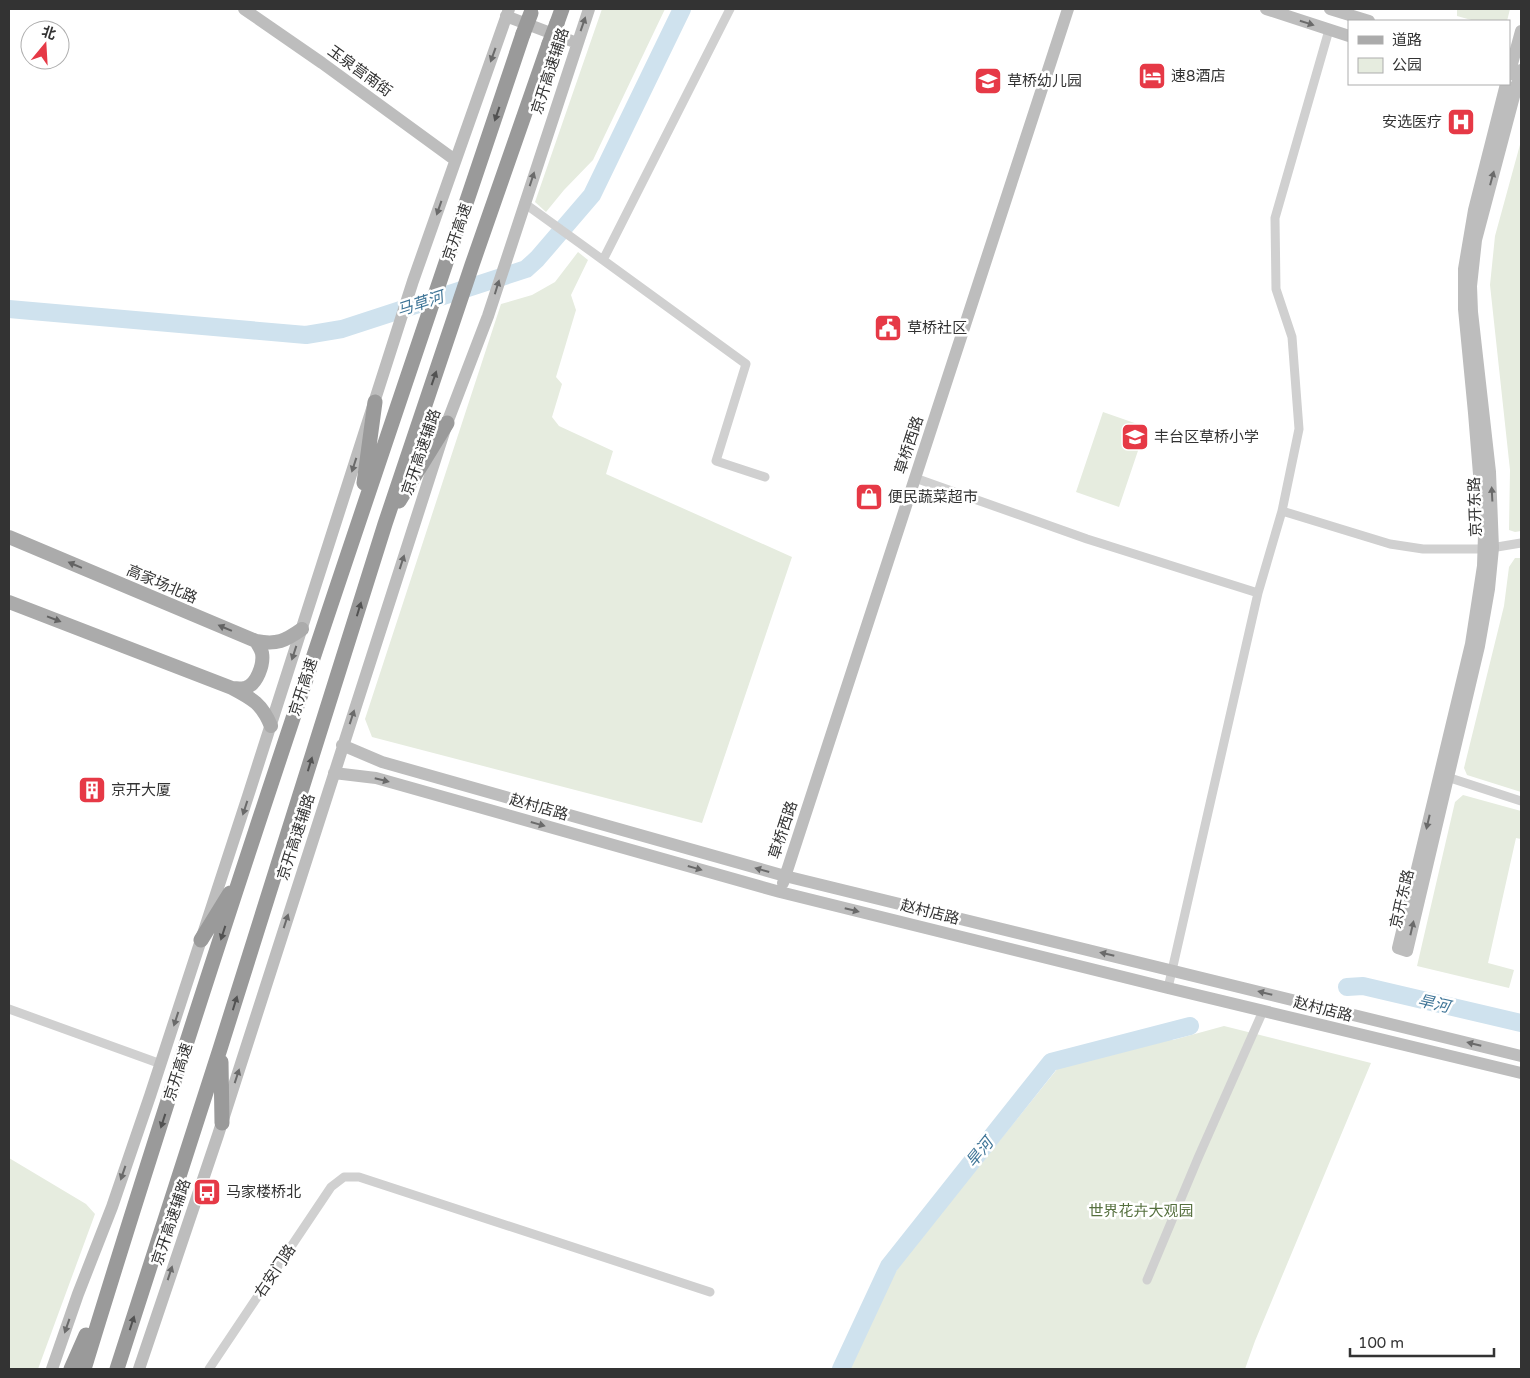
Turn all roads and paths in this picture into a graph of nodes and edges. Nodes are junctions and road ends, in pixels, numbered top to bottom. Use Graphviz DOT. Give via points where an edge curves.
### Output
graph roads {
  1 [pos="244,9"];
  2 [pos="589,9"];
  3 [pos="730,9"];
  4 [pos="1068,9"];
  5 [pos="1266,9"];
  6 [pos="1330,9"];
  7 [pos="532,11"];
  8 [pos="508,13"];
  9 [pos="560,16"];
  10 [pos="1366,20"];
  11 [pos="1329,30"];
  12 [pos="1521,31"];
  13 [pos="1348,36"];
  14 [pos="577,43"];
  15 [pos="1513,78"];
  16 [pos="455,160"];
  17 [pos="524,203"];
  18 [pos="603,260"];
  19 [pos="375,402"];
  20 [pos="447,423"];
  21 [pos="765,477"];
  22 [pos="915,478"];
  23 [pos="1282,511"];
  24 [pos="360,516"];
  25 [pos="386,524"];
  26 [pos="9,537"];
  27 [pos="1521,543"];
  28 [pos="1489,549"];
  29 [pos="1258,593"];
  30 [pos="9,602"];
  31 [pos="302,629"];
  32 [pos="256,641"];
  33 [pos="232,688"];
  34 [pos="271,726"];
  35 [pos="342,746"];
  36 [pos="334,773"];
  37 [pos="1443,776"];
  38 [pos="1521,801"];
  39 [pos="244,870"];
  40 [pos="785,876"];
  41 [pos="780,892"];
  42 [pos="201,940"];
  43 [pos="1172,970"];
  44 [pos="1168,988"];
  45 [pos="9,1009"];
  46 [pos="1263,1011"];
  47 [pos="220,1049"];
  48 [pos="1521,1056"];
  49 [pos="161,1064"];
  50 [pos="1521,1073"];
  51 [pos="222,1122"];
  52 [pos="114,1272"];
  53 [pos="1147,1280"];
  54 [pos="710,1292"];
  55 [pos="52,1369"];
  56 [pos="71,1369"];
  57 [pos="84,1369"];
  58 [pos="117,1369"];
  59 [pos="138,1369"];
  60 [pos="209,1369"];
  1 -- 16 [label="street, 玉泉营南街"];
  14 -- 2 [label="street, 京开高速辅路, one-way"];
  3 -- 18 [label="street"];
  4 -- 22 [label="street, 草桥西路"];
  5 -- 11 [label="street, one-way"];
  6 -- 10 [label="street"];
  7 -- 24 [label="highway, 京开高速, one-way, bridge"];
  8 -- 14 [label="street"];
  8 -- 16 [label="street, one-way"];
  25 -- 9 [label="highway, 京开高速, one-way, bridge" via="472,265"];
  11 -- 13 [label="street"];
  11 -- 23 [label="street" via="1275,218 1276,290 1292,337 1299,429"];
  12 -- 15 [label="street, 京开东路"];
  17 -- 14 [label="street, 京开高速辅路, one-way"];
  15 -- 28 [label="street, 京开东路" via="1474,210 1463,279"];
  16 -- 19 [label="street, one-way"];
  17 -- 18 [label="street"];
  20 -- 17 [label="street, 京开高速辅路, one-way" via="488,316"];
  18 -- 21 [label="street" via="746,364 716,461"];
  19 -- 24 [label="highway"];
  19 -- 31 [label="street, one-way"];
  20 -- 25 [label="highway"];
  35 -- 20 [label="street, 京开高速辅路, one-way"];
  22 -- 29 [label="street" via="1087,539"];
  22 -- 40 [label="street, 草桥西路"];
  23 -- 28 [label="street" via="1390,544 1423,549"];
  23 -- 29 [label="street"];
  24 -- 39 [label="highway, 京开高速"];
  47 -- 25 [label="highway, 京开高速, one-way"];
  32 -- 26 [label="main road, 高家场北路, one-way"];
  27 -- 28 [label="street"];
  28 -- 37 [label="street, 京开东路"];
  29 -- 43 [label="street"];
  30 -- 33 [label="main road, one-way"];
  31 -- 32 [label="main road, 高家场北路" via="276,643"];
  31 -- 34 [label="street, one-way"];
  32 -- 33 [label="main road" via="262,652 258,674 245,688"];
  33 -- 34 [label="main road" via="259,704"];
  34 -- 42 [label="street, one-way"];
  35 -- 36 [label="street, 京开高速辅路"];
  40 -- 35 [label="street, 赵村店路, one-way" via="382,762"];
  36 -- 41 [label="street, 赵村店路, one-way" via="376,778"];
  51 -- 36 [label="street, 京开高速辅路, one-way"];
  37 -- 37 [label="street, 京开东路, one-way" via="1398,948 1407,950"];
  37 -- 38 [label="street"];
  39 -- 42 [label="highway"];
  39 -- 52 [label="highway, 京开高速, one-way"];
  40 -- 41 [label="street, 草桥西路"];
  43 -- 40 [label="street, 赵村店路, one-way"];
  41 -- 44 [label="street, 赵村店路, one-way"];
  42 -- 49 [label="street, one-way"];
  43 -- 44 [label="street"];
  48 -- 43 [label="street, 赵村店路, one-way"];
  44 -- 46 [label="street, 赵村店路"];
  45 -- 49 [label="street"];
  46 -- 50 [label="street, 赵村店路"];
  46 -- 53 [label="street"];
  47 -- 51 [label="highway"];
  58 -- 47 [label="highway, 京开高速, one-way"];
  49 -- 55 [label="street, one-way"];
  59 -- 51 [label="street, 京开高速辅路, one-way"];
  52 -- 56 [label="highway"];
  52 -- 57 [label="highway, 京开高速"];
  54 -- 60 [label="street, 右安门路" via="359,1177 344,1177 331,1187"];
}
